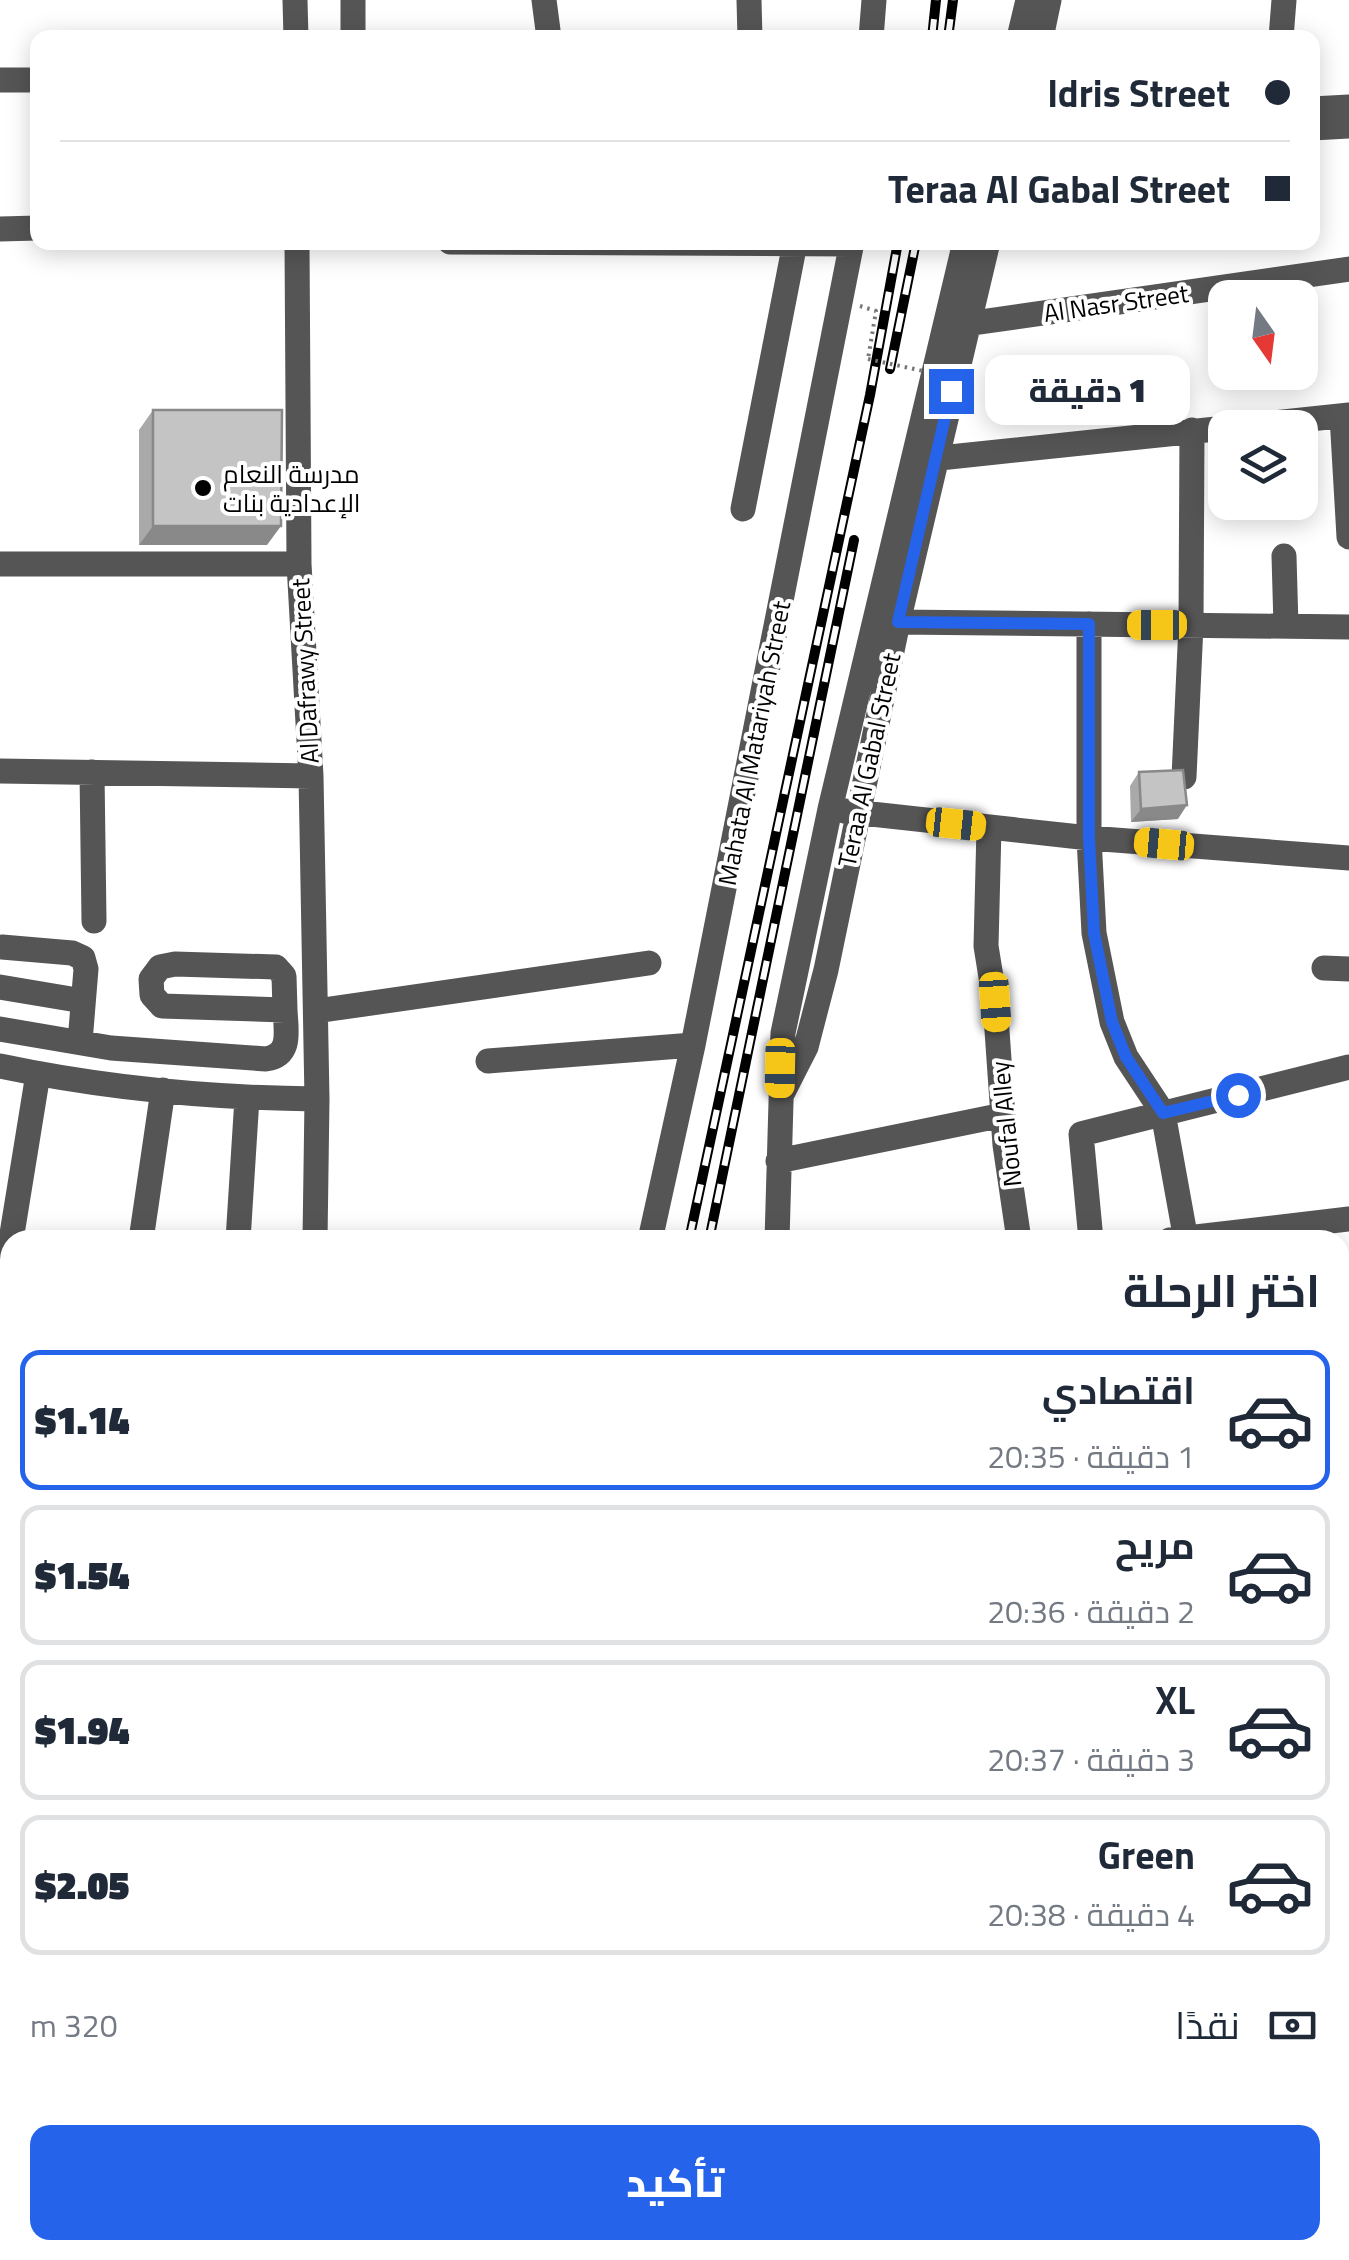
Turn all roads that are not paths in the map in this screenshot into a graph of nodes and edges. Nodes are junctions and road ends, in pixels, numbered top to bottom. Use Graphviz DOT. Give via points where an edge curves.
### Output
graph roads {
  1 [pos="295,0"];
  2 [pos="352,0"];
  3 [pos="544,0"];
  4 [pos="750,0"];
  5 [pos="874,0"];
  6 [pos="1028,0"];
  7 [pos="1049,0"];
  8 [pos="1284,0"];
  9 [pos="296,30"];
  10 [pos="353,30"];
  11 [pos="547,30"];
  12 [pos="750,30"];
  13 [pos="871,30"];
  14 [pos="1021,30"];
  15 [pos="1042,30"];
  16 [pos="1282,30"];
  17 [pos="0,80"];
  18 [pos="30,80"];
  19 [pos="1349,107"];
  20 [pos="1320,109"];
  21 [pos="1349,126"];
  22 [pos="1320,128"];
  23 [pos="30,228"];
  24 [pos="0,229"];
  25 [pos="296,250"];
  26 [pos="794,250"];
  27 [pos="851,250"];
  28 [pos="964,250"];
  29 [pos="985,250"];
  30 [pos="1349,269"];
  31 [pos="955,326"];
  32 [pos="1346,416"];
  33 [pos="1192,430"];
  34 [pos="923,460"];
  35 [pos="743,509"];
  36 [pos="1349,518"];
  37 [pos="1349,537"];
  38 [pos="1284,556"];
  39 [pos="0,564"];
  40 [pos="300,564"];
  41 [pos="898,622"];
  42 [pos="1089,624"];
  43 [pos="1191,625"];
  44 [pos="1286,626"];
  45 [pos="1349,626"];
  46 [pos="0,771"];
  47 [pos="92,772"];
  48 [pos="310,776"];
  49 [pos="1184,777"];
  50 [pos="830,809"];
  51 [pos="858,812"];
  52 [pos="990,828"];
  53 [pos="1089,838"];
  54 [pos="1349,858"];
  55 [pos="94,921"];
  56 [pos="2,947"];
  57 [pos="650,963"];
  58 [pos="0,988"];
  59 [pos="83,1000"];
  60 [pos="285,1010"];
  61 [pos="316,1011"];
  62 [pos="0,1028"];
  63 [pos="80,1042"];
  64 [pos="693,1045"];
  65 [pos="488,1061"];
  66 [pos="0,1066"];
  67 [pos="1349,1067"];
  68 [pos="38,1074"];
  69 [pos="164,1090"];
  70 [pos="247,1098"];
  71 [pos="780,1098"];
  72 [pos="318,1099"];
  73 [pos="1163,1113"];
  74 [pos="1004,1115"];
  75 [pos="778,1161"];
  76 [pos="1349,1219"];
  77 [pos="12,1230"];
  78 [pos="142,1230"];
  79 [pos="239,1230"];
  80 [pos="315,1230"];
  81 [pos="652,1230"];
  82 [pos="777,1230"];
  83 [pos="1018,1230"];
  84 [pos="1090,1230"];
  85 [pos="1179,1230"];
  86 [pos="1256,1230"];
  87 [pos="0,2243"];
  88 [pos="0,2260"];
  89 [pos="1206,2260"];
  90 [pos="1256,2260"];
  1 -- 9 [label="street"];
  2 -- 10 [label="street"];
  3 -- 11 [label="street"];
  4 -- 12 [label="street"];
  5 -- 13 [label="street"];
  6 -- 14 [label="street"];
  7 -- 15 [label="street"];
  8 -- 16 [label="street"];
  17 -- 18 [label="street"];
  19 -- 20 [label="street"];
  21 -- 22 [label="street"];
  23 -- 24 [label="street"];
  25 -- 40 [label="street, Al Dafrawy Street"];
  26 -- 35 [label="street"];
  27 -- 64 [label="street, Mahata Al Matariyah Street"];
  28 -- 31 [label="street, Teraa Al Gabal Street"];
  29 -- 31 [label="street, Teraa Al Gabal Street"];
  30 -- 31 [label="street, Al Nasr Street"];
  31 -- 34 [label="street, Teraa Al Gabal Street"];
  32 -- 33 [label="street"];
  32 -- 36 [label="street"];
  33 -- 34 [label="street"];
  33 -- 43 [label="street"];
  34 -- 41 [label="street, Teraa Al Gabal Street"];
  34 -- 50 [label="street, Teraa Al Gabal Street"];
  36 -- 37 [label="street"];
  38 -- 44 [label="street"];
  39 -- 40 [label="street"];
  40 -- 48 [label="street, Al Dafrawy Street"];
  41 -- 42 [label="street"];
  41 -- 51 [label="street, Teraa Al Gabal Street"];
  42 -- 43 [label="street"];
  42 -- 53 [label="street"];
  43 -- 44 [label="street"];
  43 -- 49 [label="street"];
  44 -- 45 [label="street"];
  46 -- 47 [label="street"];
  47 -- 48 [label="street"];
  47 -- 55 [label="street"];
  48 -- 61 [label="street, Al Dafrawy Street"];
  50 -- 51 [label="street"];
  50 -- 71 [label="street, Teraa Al Gabal Street" via="783,1033"];
  51 -- 52 [label="street"];
  51 -- 71 [label="street, Teraa Al Gabal Street" via="812,1028"];
  52 -- 53 [label="street"];
  52 -- 74 [label="street, Noufal Alley" via="986,946"];
  53 -- 54 [label="street"];
  53 -- 73 [label="street" via="1094,933 1112,1022"];
  56 -- 59 [label="street" via="78,954 86,963"];
  57 -- 61 [label="street"];
  58 -- 59 [label="street"];
  59 -- 63 [label="street"];
  60 -- 60 [label="street" via="284,976 276,967 167,964 150,980 156,1002 170,1008"];
  60 -- 63 [label="street" via="285,1047 272,1058"];
  61 -- 72 [label="street, Al Dafrawy Street"];
  62 -- 63 [label="street"];
  64 -- 65 [label="street"];
  64 -- 81 [label="street, Mahata Al Matariyah Street"];
  66 -- 68 [label="street"];
  67 -- 73 [label="street"];
  68 -- 69 [label="street"];
  68 -- 77 [label="street"];
  69 -- 70 [label="street"];
  69 -- 78 [label="street"];
  70 -- 72 [label="street"];
  70 -- 79 [label="street"];
  71 -- 75 [label="street, Teraa Al Gabal Street"];
  72 -- 80 [label="street, Al Dafrawy Street"];
  73 -- 84 [label="street" via="1081,1134"];
  73 -- 85 [label="street"];
  74 -- 75 [label="street"];
  74 -- 83 [label="street, Noufal Alley"];
  75 -- 82 [label="street, Teraa Al Gabal Street"];
  76 -- 86 [label="street"];
  87 -- 88 [label="street"];
  89 -- 90 [label="street"];
}
